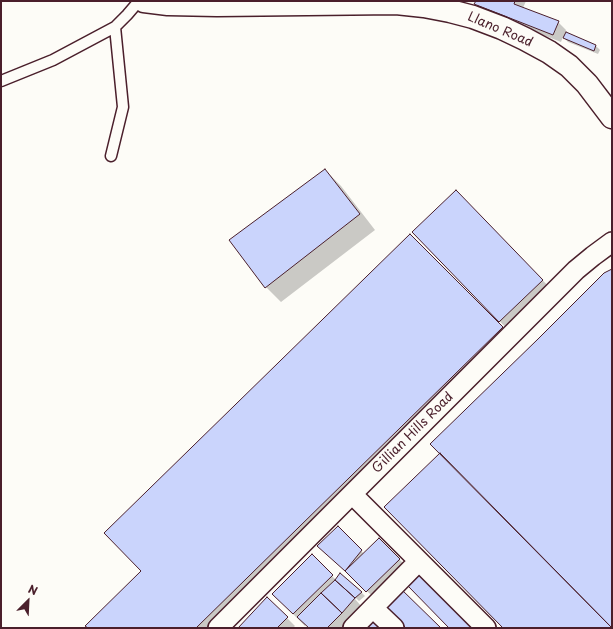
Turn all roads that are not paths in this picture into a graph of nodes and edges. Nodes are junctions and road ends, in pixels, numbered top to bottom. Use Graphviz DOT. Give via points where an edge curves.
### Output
graph roads {
  1 [pos="139,1"];
  2 [pos="144,1"];
  3 [pos="115,27"];
  4 [pos="1,81"];
  5 [pos="612,117"];
  6 [pos="111,156"];
  7 [pos="612,242"];
  8 [pos="352,494"];
  9 [pos="419,561"];
  10 [pos="373,608"];
  11 [pos="218,628"];
  12 [pos="353,628"];
  13 [pos="394,628"];
  14 [pos="486,628"];
  1 -- 3 [label="lane"];
  2 -- 5 [label="main road, Llano Road" via="216,5 396,4 450,11 502,28 549,52 583,79"];
  3 -- 4 [label="lane" via="53,60"];
  3 -- 6 [label="lane" via="123,107"];
  7 -- 8 [label="street, Gillian Hills Road" via="576,270"];
  8 -- 9 [label="street"];
  8 -- 11 [label="street, Gillian Hills Road"];
  9 -- 10 [label="street"];
  9 -- 14 [label="street"];
  10 -- 12 [label="street"];
  10 -- 13 [label="street"];
}
